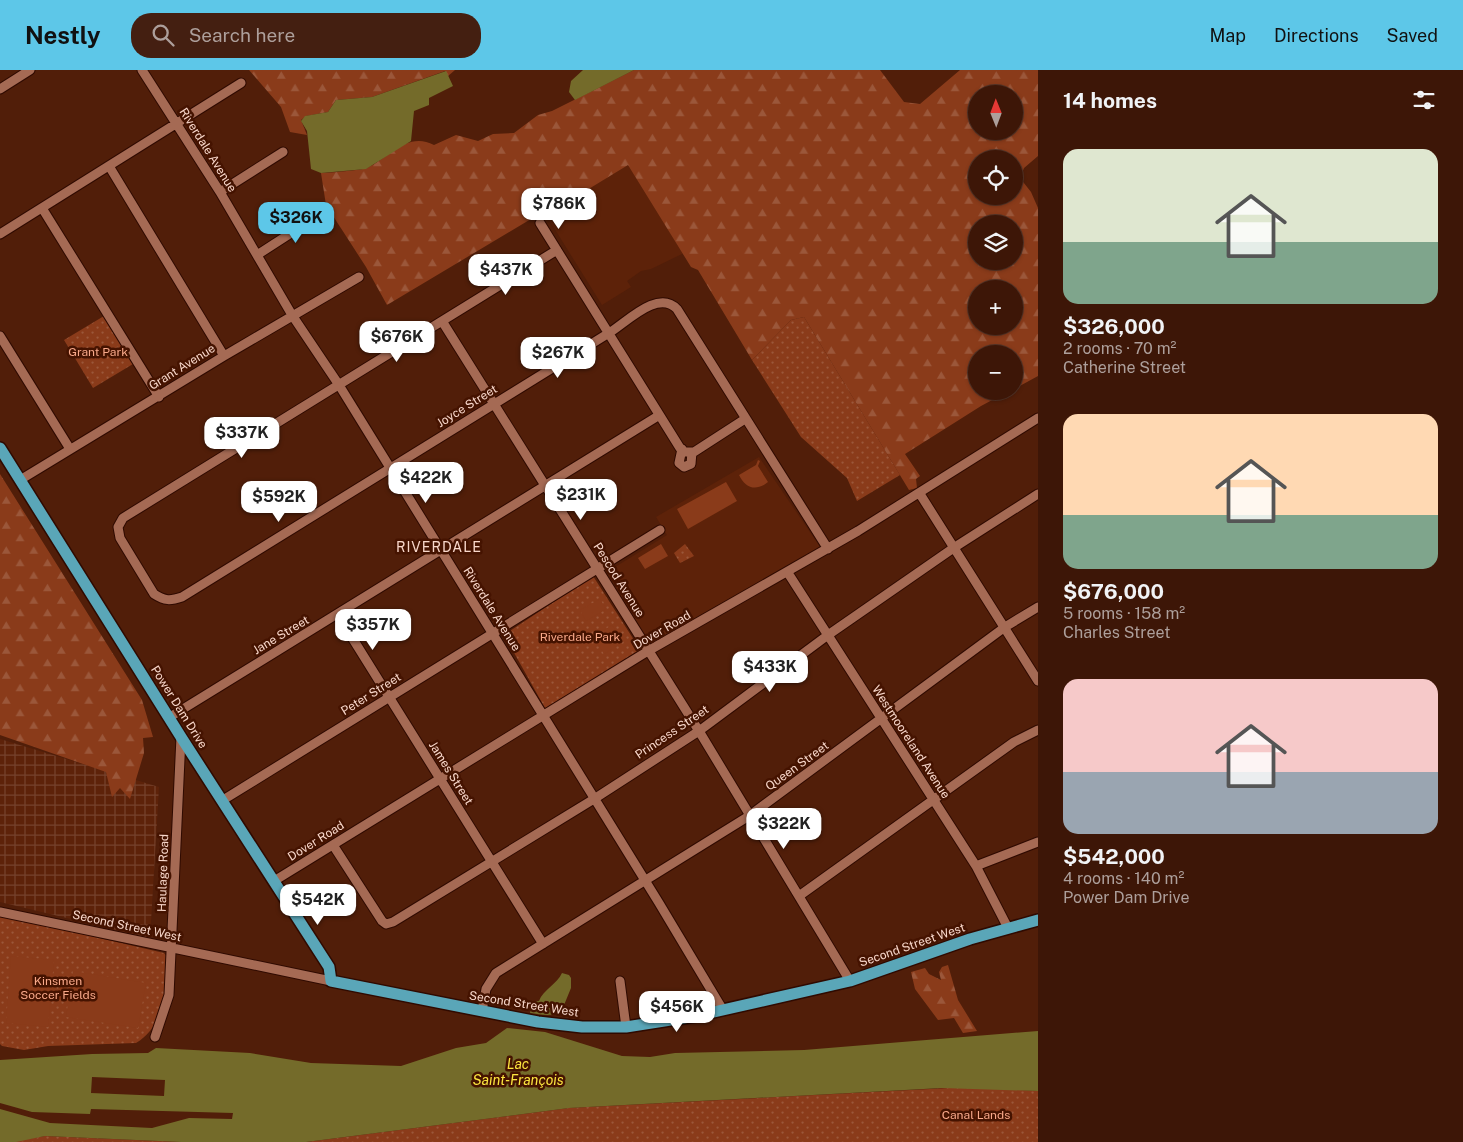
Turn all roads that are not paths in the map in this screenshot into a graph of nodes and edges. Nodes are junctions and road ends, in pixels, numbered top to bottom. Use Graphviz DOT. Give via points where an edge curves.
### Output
graph roads {
  1 [pos="30,70"];
  2 [pos="142,70"];
  3 [pos="241,83"];
  4 [pos="0,89"];
  5 [pos="176,124"];
  6 [pos="283,152"];
  7 [pos="109,166"];
  8 [pos="220,192"];
  9 [pos="42,208"];
  10 [pos="322,213"];
  11 [pos="540,223"];
  12 [pos="0,234"];
  13 [pos="557,250"];
  14 [pos="257,255"];
  15 [pos="359,277"];
  16 [pos="292,315"];
  17 [pos="442,321"];
  18 [pos="609,333"];
  19 [pos="0,336"];
  20 [pos="224,356"];
  21 [pos="339,385"];
  22 [pos="159,396"];
  23 [pos="494,404"];
  24 [pos="658,416"];
  25 [pos="1038,418"];
  26 [pos="745,419"];
  27 [pos="0,448"];
  28 [pos="70,449"];
  29 [pos="682,449"];
  30 [pos="692,452"];
  31 [pos="390,469"];
  32 [pos="20,480"];
  33 [pos="545,487"];
  34 [pos="920,494"];
  35 [pos="1038,494"];
  36 [pos="660,530"];
  37 [pos="955,547"];
  38 [pos="828,549"];
  39 [pos="441,551"];
  40 [pos="597,568"];
  41 [pos="788,573"];
  42 [pos="1038,607"];
  43 [pos="338,615"];
  44 [pos="1005,627"];
  45 [pos="492,634"];
  46 [pos="828,635"];
  47 [pos="648,652"];
  48 [pos="1038,681"];
  49 [pos="389,698"];
  50 [pos="170,717"];
  51 [pos="543,717"];
  52 [pos="880,719"];
  53 [pos="1038,730"];
  54 [pos="698,731"];
  55 [pos="181,737"];
  56 [pos="440,778"];
  57 [pos="594,799"];
  58 [pos="933,799"];
  59 [pos="223,800"];
  60 [pos="748,816"];
  61 [pos="1038,842"];
  62 [pos="333,844"];
  63 [pos="492,862"];
  64 [pos="976,866"];
  65 [pos="274,881"];
  66 [pos="645,881"];
  67 [pos="798,896"];
  68 [pos="0,912"];
  69 [pos="1038,920"];
  70 [pos="1008,928"];
  71 [pos="543,944"];
  72 [pos="172,950"];
  73 [pos="331,981"];
  74 [pos="850,981"];
  75 [pos="620,982"];
  76 [pos="723,1010"];
  77 [pos="482,1011"];
  78 [pos="626,1027"];
  79 [pos="155,1037"];
  1 -- 4 [label="street"];
  2 -- 5 [label="street, Riverdale Avenue"];
  3 -- 5 [label="street"];
  5 -- 7 [label="street"];
  5 -- 8 [label="street, Riverdale Avenue"];
  6 -- 8 [label="street"];
  7 -- 9 [label="street"];
  7 -- 20 [label="street"];
  8 -- 14 [label="street, Riverdale Avenue"];
  9 -- 12 [label="street"];
  9 -- 22 [label="street"];
  10 -- 14 [label="street"];
  11 -- 13 [label="street"];
  13 -- 17 [label="street"];
  13 -- 18 [label="street"];
  14 -- 16 [label="street, Riverdale Avenue"];
  15 -- 16 [label="street, Grant Avenue"];
  16 -- 20 [label="street, Grant Avenue"];
  16 -- 21 [label="street, Riverdale Avenue"];
  17 -- 21 [label="street"];
  17 -- 23 [label="street, Pescod Avenue"];
  18 -- 23 [label="street, Joyce Street"];
  18 -- 24 [label="street"];
  18 -- 26 [label="street, Joyce Street" via="657,302 670,303 677,309"];
  19 -- 28 [label="street"];
  20 -- 22 [label="street, Grant Avenue"];
  21 -- 31 [label="street, Riverdale Avenue"];
  21 -- 31 [label="street, Joyce Street" via="123,518 118,527 120,538 147,586 162,600 182,597"];
  22 -- 28 [label="street, Grant Avenue"];
  23 -- 31 [label="street, Joyce Street"];
  23 -- 33 [label="street, Pescod Avenue"];
  24 -- 29 [label="street"];
  24 -- 33 [label="street, Jane Street"];
  25 -- 34 [label="street, Dover Road"];
  26 -- 30 [label="street"];
  26 -- 38 [label="street, Joyce Street"];
  27 -- 32 [label="main road, Power Dam Drive"];
  28 -- 32 [label="street, Grant Avenue"];
  29 -- 30 [label="street"];
  29 -- 30 [label="street" via="678,464 684,467 691,464"];
  31 -- 39 [label="street, Riverdale Avenue"];
  32 -- 50 [label="main road, Power Dam Drive"];
  33 -- 39 [label="street, Jane Street"];
  33 -- 40 [label="street, Pescod Avenue"];
  34 -- 37 [label="street"];
  34 -- 38 [label="street, Dover Road"];
  35 -- 37 [label="street, Princess Street"];
  36 -- 40 [label="street, Peter Street"];
  37 -- 44 [label="street"];
  37 -- 46 [label="street, Princess Street"];
  38 -- 41 [label="street, Dover Road"];
  39 -- 43 [label="street, Jane Street"];
  39 -- 45 [label="street, Riverdale Avenue"];
  40 -- 45 [label="street, Peter Street"];
  40 -- 47 [label="street, Pescod Avenue"];
  41 -- 46 [label="street, Westmooreland Avenue"];
  41 -- 47 [label="street, Dover Road"];
  42 -- 44 [label="street, Queen Street"];
  43 -- 49 [label="street, James Street"];
  43 -- 50 [label="street, Jane Street"];
  44 -- 48 [label="street"];
  44 -- 52 [label="street, Queen Street"];
  45 -- 49 [label="street, Peter Street"];
  45 -- 51 [label="street, Riverdale Avenue"];
  46 -- 52 [label="street, Westmooreland Avenue"];
  46 -- 54 [label="street, Princess Street"];
  47 -- 51 [label="street, Dover Road"];
  47 -- 54 [label="street, Pescod Avenue"];
  49 -- 56 [label="street, James Street"];
  49 -- 59 [label="street, Peter Street"];
  50 -- 55 [label="main road, Power Dam Drive"];
  51 -- 56 [label="street, Dover Road"];
  51 -- 57 [label="street, Riverdale Avenue"];
  52 -- 58 [label="street, Westmooreland Avenue"];
  52 -- 60 [label="street, Queen Street"];
  53 -- 58 [label="street" via="1014,742"];
  54 -- 57 [label="street, Princess Street"];
  54 -- 60 [label="street, Pescod Avenue"];
  55 -- 59 [label="main road, Power Dam Drive"];
  55 -- 72 [label="street, Haulage Road"];
  56 -- 62 [label="street, Dover Road"];
  56 -- 63 [label="street, James Street"];
  57 -- 63 [label="street, Princess Street"];
  57 -- 66 [label="street, Riverdale Avenue"];
  58 -- 64 [label="street, Westmooreland Avenue"];
  58 -- 67 [label="street"];
  59 -- 65 [label="main road, Power Dam Drive"];
  60 -- 66 [label="street, Queen Street"];
  60 -- 67 [label="street, Pescod Avenue"];
  61 -- 64 [label="street"];
  62 -- 63 [label="street, Princess Street" via="384,923 393,922"];
  62 -- 65 [label="street, Dover Road"];
  63 -- 71 [label="street, James Street"];
  64 -- 70 [label="street, Westmooreland Avenue"];
  65 -- 73 [label="main road, Power Dam Drive" via="329,968"];
  66 -- 71 [label="street, Queen Street"];
  66 -- 76 [label="street, Riverdale Avenue"];
  67 -- 74 [label="street, Pescod Avenue"];
  68 -- 72 [label="street, Second Street West"];
  69 -- 70 [label="main road, Second Street West"];
  70 -- 74 [label="main road, Second Street West"];
  71 -- 77 [label="street, Queen Street" via="492,976"];
  72 -- 73 [label="street, Second Street West"];
  72 -- 79 [label="street, Haulage Road" via="169,995"];
  73 -- 77 [label="main road, Second Street West"];
  74 -- 76 [label="main road, Second Street West"];
  75 -- 78 [label="street"];
  76 -- 78 [label="main road, Second Street West"];
  77 -- 78 [label="main road, Second Street West" via="560,1025"];
}
